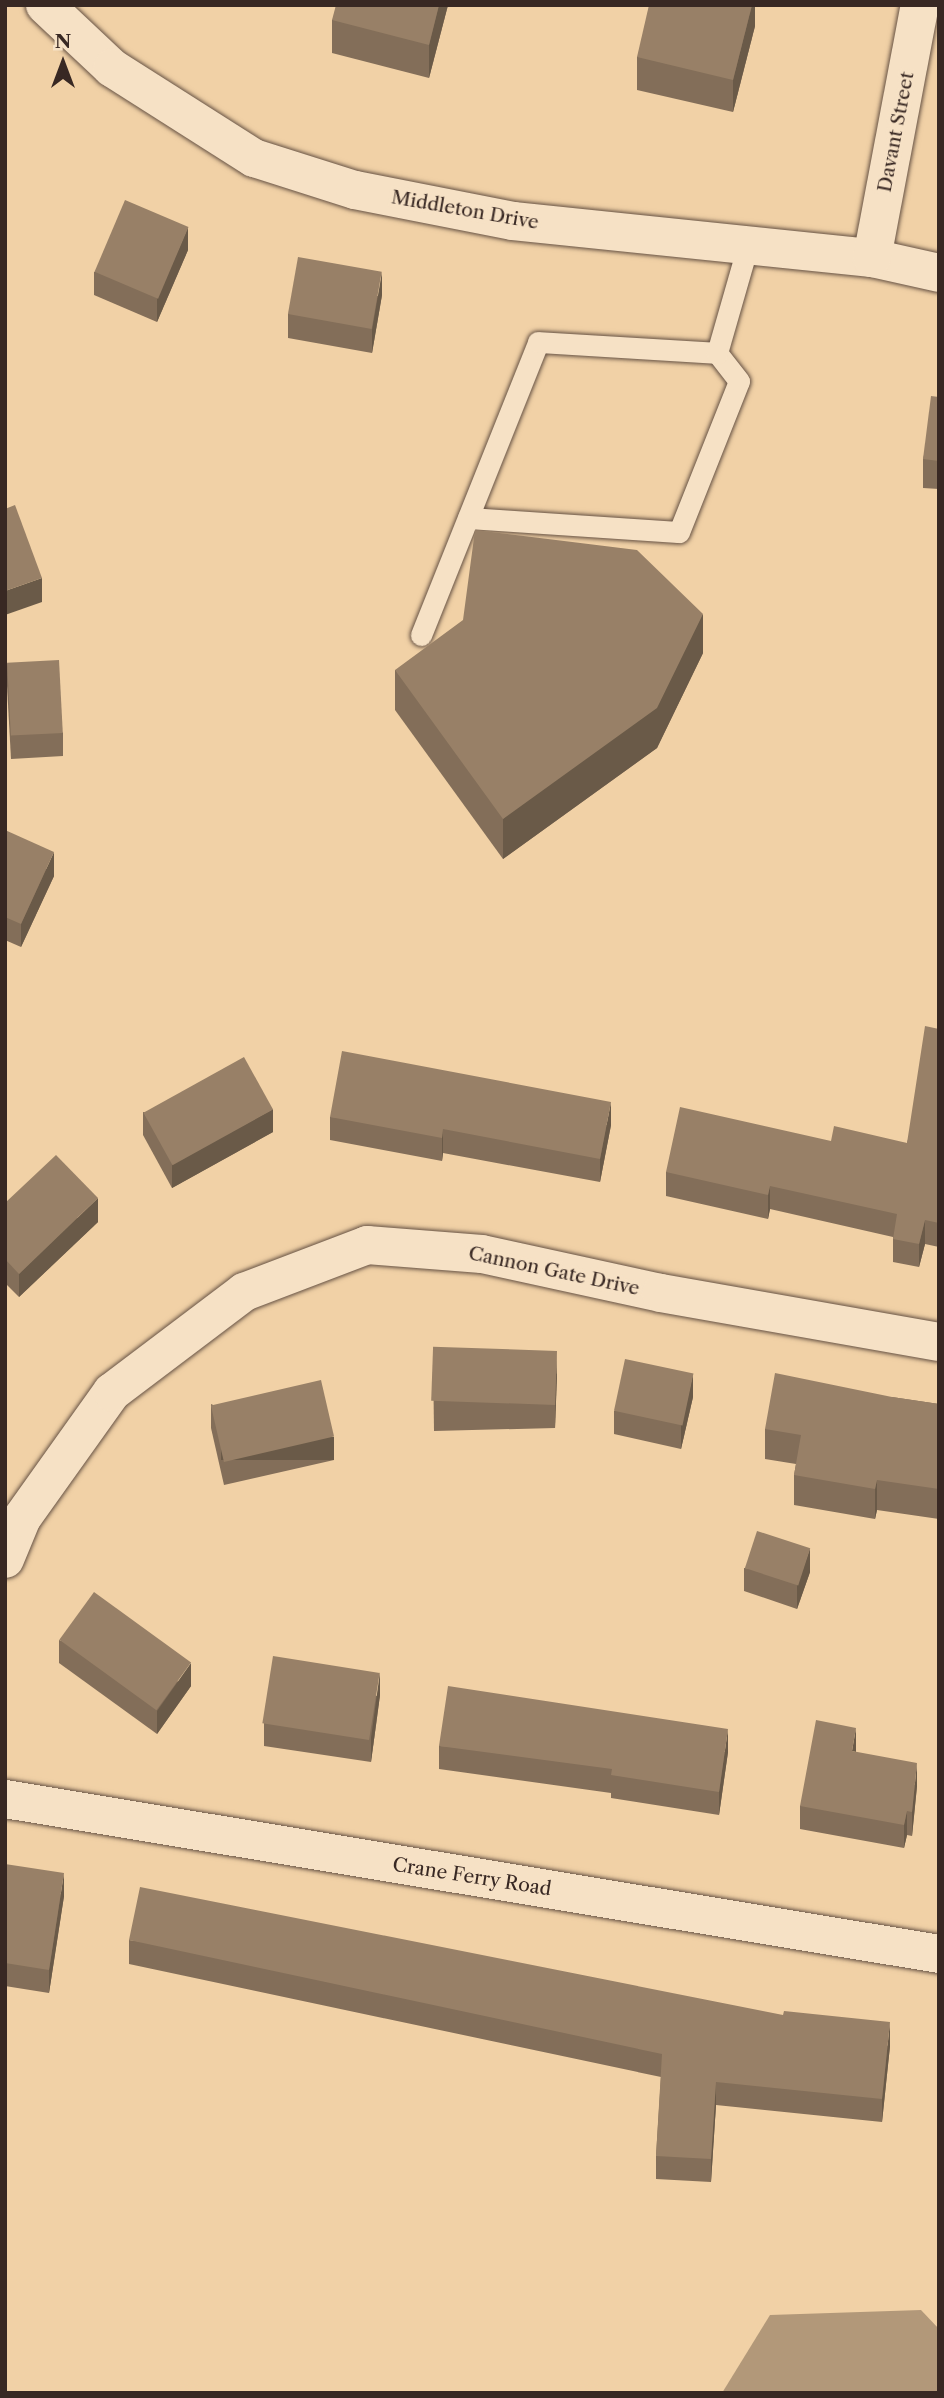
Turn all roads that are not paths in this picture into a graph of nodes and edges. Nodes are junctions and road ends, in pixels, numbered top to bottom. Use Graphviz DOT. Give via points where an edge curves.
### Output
graph roads {
  1 [pos="45,5"];
  2 [pos="920,5"];
  3 [pos="748,245"];
  4 [pos="872,258"];
  5 [pos="939,273"];
  6 [pos="717,353"];
  7 [pos="468,518"];
  8 [pos="421,635"];
  9 [pos="939,1342"];
  10 [pos="5,1559"];
  11 [pos="5,1799"];
  12 [pos="939,1954"];
  1 -- 3 [label="street, Middleton Drive" via="112,68 254,158 355,190 513,221"];
  2 -- 4 [label="street, Davant Street"];
  3 -- 4 [label="street, Middleton Drive"];
  3 -- 6 [label="lane"];
  4 -- 5 [label="street, Middleton Drive"];
  6 -- 7 [label="lane" via="538,342"];
  6 -- 7 [label="lane" via="739,381 679,532"];
  7 -- 8 [label="lane"];
  9 -- 10 [label="street, Cannon Gate Drive" via="661,1293 482,1254 367,1245 244,1292 112,1392 22,1518"];
  11 -- 12 [label="street, Crane Ferry Road"];
}
